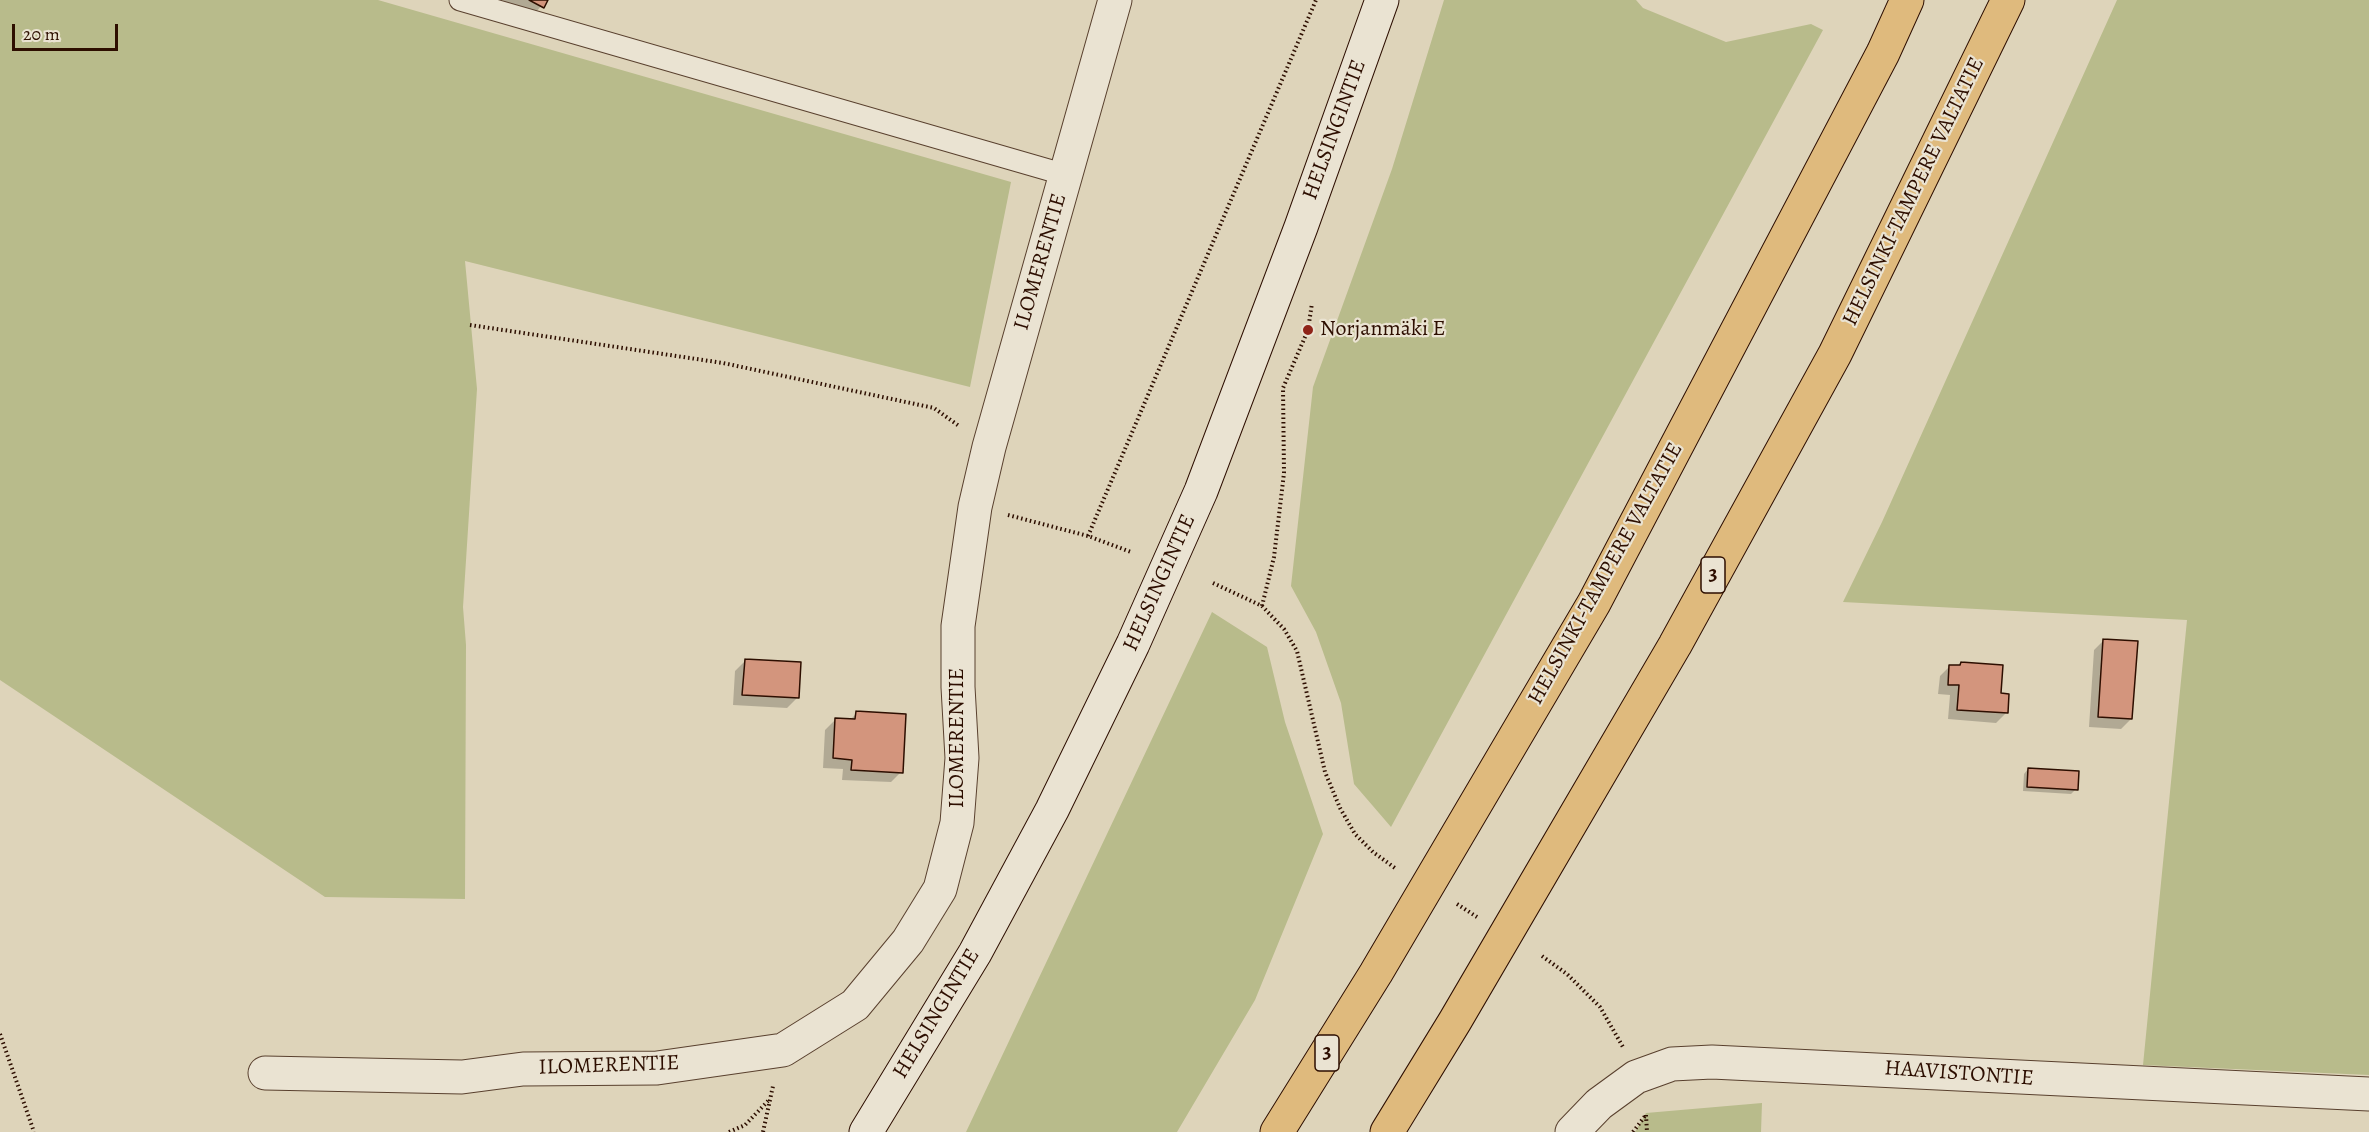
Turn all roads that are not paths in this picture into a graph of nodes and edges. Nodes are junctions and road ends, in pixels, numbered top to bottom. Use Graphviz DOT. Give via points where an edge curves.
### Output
graph roads {
  1 [pos="460,0"];
  2 [pos="1115,0"];
  3 [pos="1382,0"];
  4 [pos="1907,0"];
  5 [pos="2008,0"];
  6 [pos="1066,175"];
  7 [pos="265,1073"];
  8 [pos="2369,1094"];
  9 [pos="866,1132"];
  10 [pos="1277,1132"];
  11 [pos="1387,1132"];
  12 [pos="1572,1132"];
  1 -- 6 [label="lane"];
  2 -- 6 [label="street, ILOMERENTIE"];
  3 -- 9 [label="street, HELSINGINTIE" via="1201,491 1138,633 1052,810 975,953"];
  4 -- 10 [label="highway, HELSINKI-TAMPERE VALTATIE / 3" via="1883,53 1594,603 1376,973"];
  5 -- 11 [label="highway, HELSINKI-TAMPERE VALTATIE / 3" via="1835,354 1715,573"];
  6 -- 7 [label="street, ILOMERENTIE" via="988,447 975,507 958,626 962,758 957,823 940,889 908,941 855,1005 783,1050 657,1068 523,1069 462,1077"];
  8 -- 12 [label="street, HAAVISTONTIE" via="1712,1062 1672,1064 1636,1077 1599,1104"];
}
